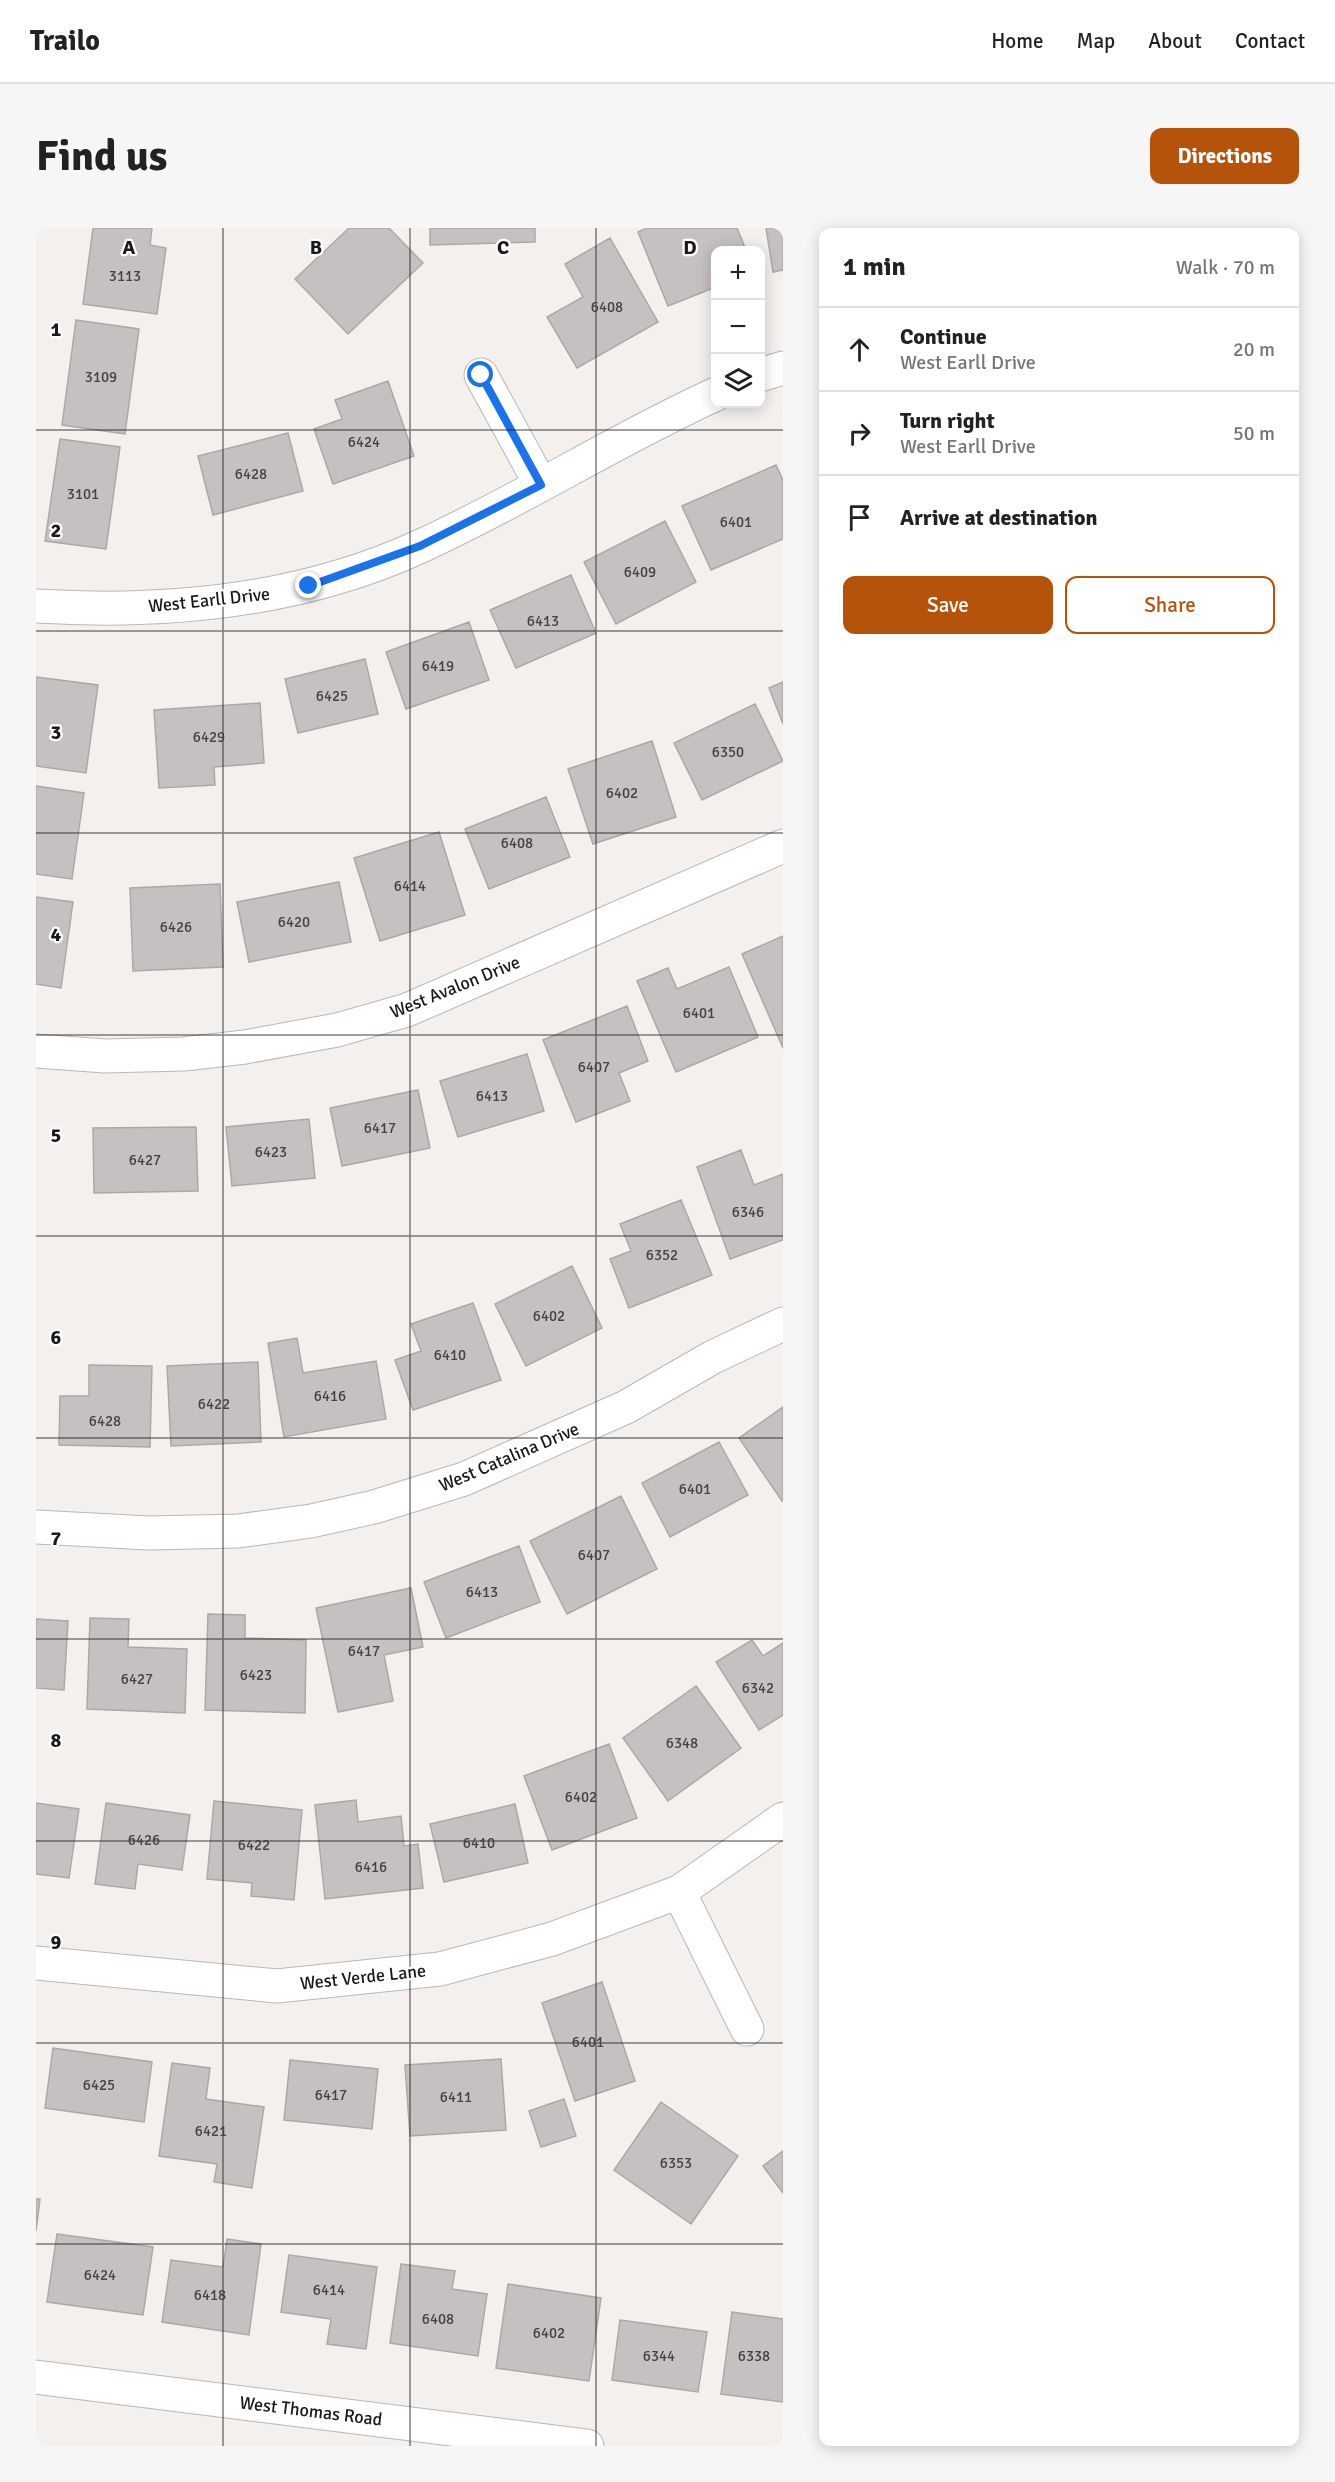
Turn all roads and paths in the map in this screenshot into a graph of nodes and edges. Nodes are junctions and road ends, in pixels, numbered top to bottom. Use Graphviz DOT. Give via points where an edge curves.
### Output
graph roads {
  1 [pos="783,368"];
  2 [pos="765,373"];
  3 [pos="481,375"];
  4 [pos="711,396"];
  5 [pos="541,485"];
  6 [pos="36,606"];
  7 [pos="783,846"];
  8 [pos="36,1051"];
  9 [pos="783,1324"];
  10 [pos="36,1527"];
  11 [pos="783,1819"];
  12 [pos="679,1892"];
  13 [pos="36,1963"];
  14 [pos="747,2029"];
  15 [pos="36,2376"];
  16 [pos="587,2446"];
  1 -- 2 [label="street"];
  3 -- 5 [label="street"];
  4 -- 5 [label="street, West Earll Drive"];
  5 -- 6 [label="street, West Earll Drive" via="420,546 309,586 164,607"];
  7 -- 8 [label="street, West Avalon Drive" via="408,1011 337,1030 194,1053 105,1056"];
  9 -- 10 [label="street, West Catalina Drive" via="626,1407 464,1479 374,1507 238,1531 149,1533"];
  11 -- 12 [label="street, West Verde Lane"];
  12 -- 13 [label="street, West Verde Lane" via="552,1939 440,1969 277,1986"];
  12 -- 14 [label="street"];
  15 -- 16 [label="street, West Thomas Road"];
}
